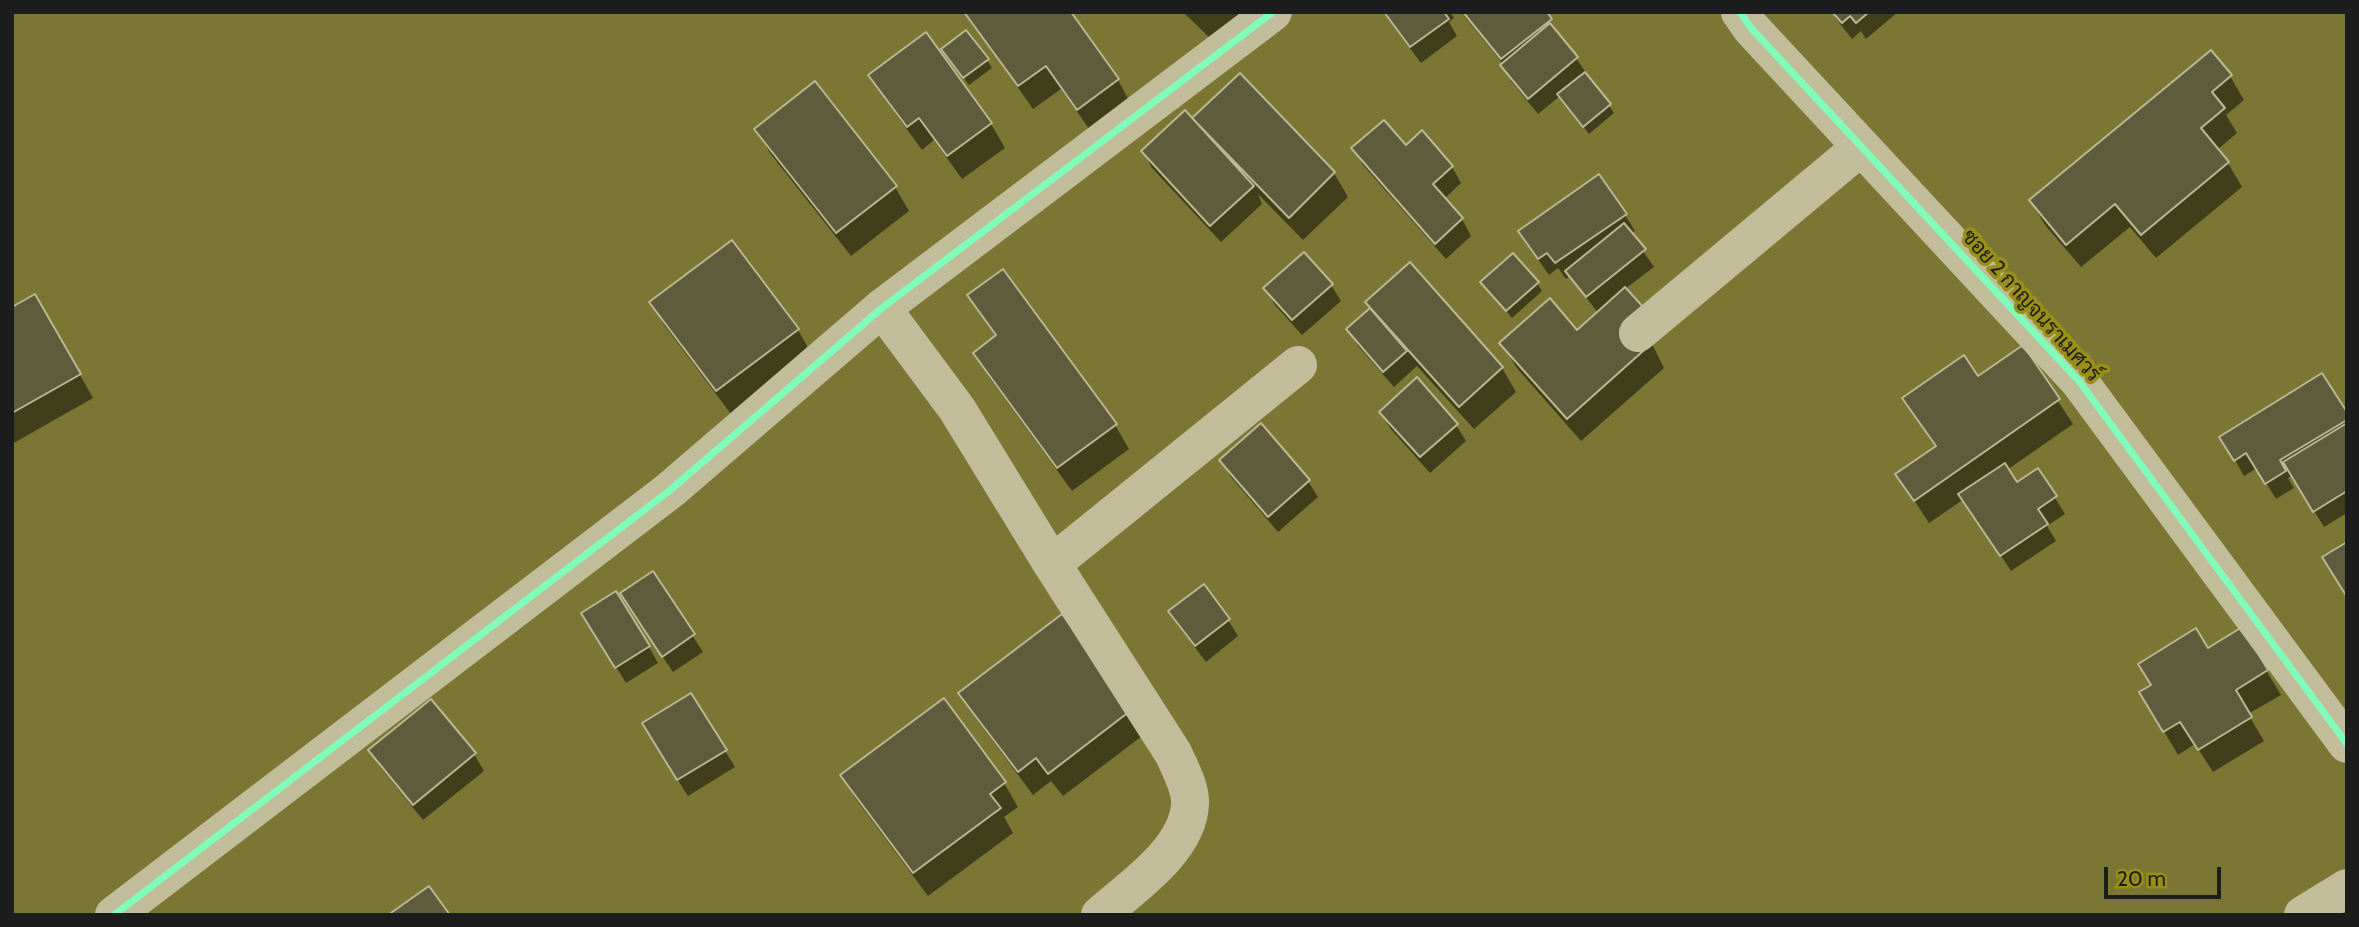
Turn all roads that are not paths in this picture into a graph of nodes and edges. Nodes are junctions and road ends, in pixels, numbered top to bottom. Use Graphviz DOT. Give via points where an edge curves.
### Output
graph roads {
  1 [pos="1273,12"];
  2 [pos="1740,12"];
  3 [pos="1861,147"];
  4 [pos="882,308"];
  5 [pos="1638,333"];
  6 [pos="1298,365"];
  7 [pos="1052,564"];
  8 [pos="2347,744"];
  9 [pos="2347,888"];
  10 [pos="114,915"];
  11 [pos="1100,915"];
  12 [pos="2303,915"];
  1 -- 4 [label="street"];
  2 -- 3 [label="street, ซอย 2 กาญจนราเมศวร์"];
  3 -- 5 [label="street"];
  3 -- 8 [label="street, ซอย 2 กาญจนราเมศวร์" via="2079,381"];
  4 -- 7 [label="street" via="957,409"];
  4 -- 10 [label="street" via="669,491"];
  6 -- 7 [label="street"];
  7 -- 11 [label="street" via="1173,753 1191,803 1185,830 1168,854"];
  9 -- 12 [label="street"];
}
